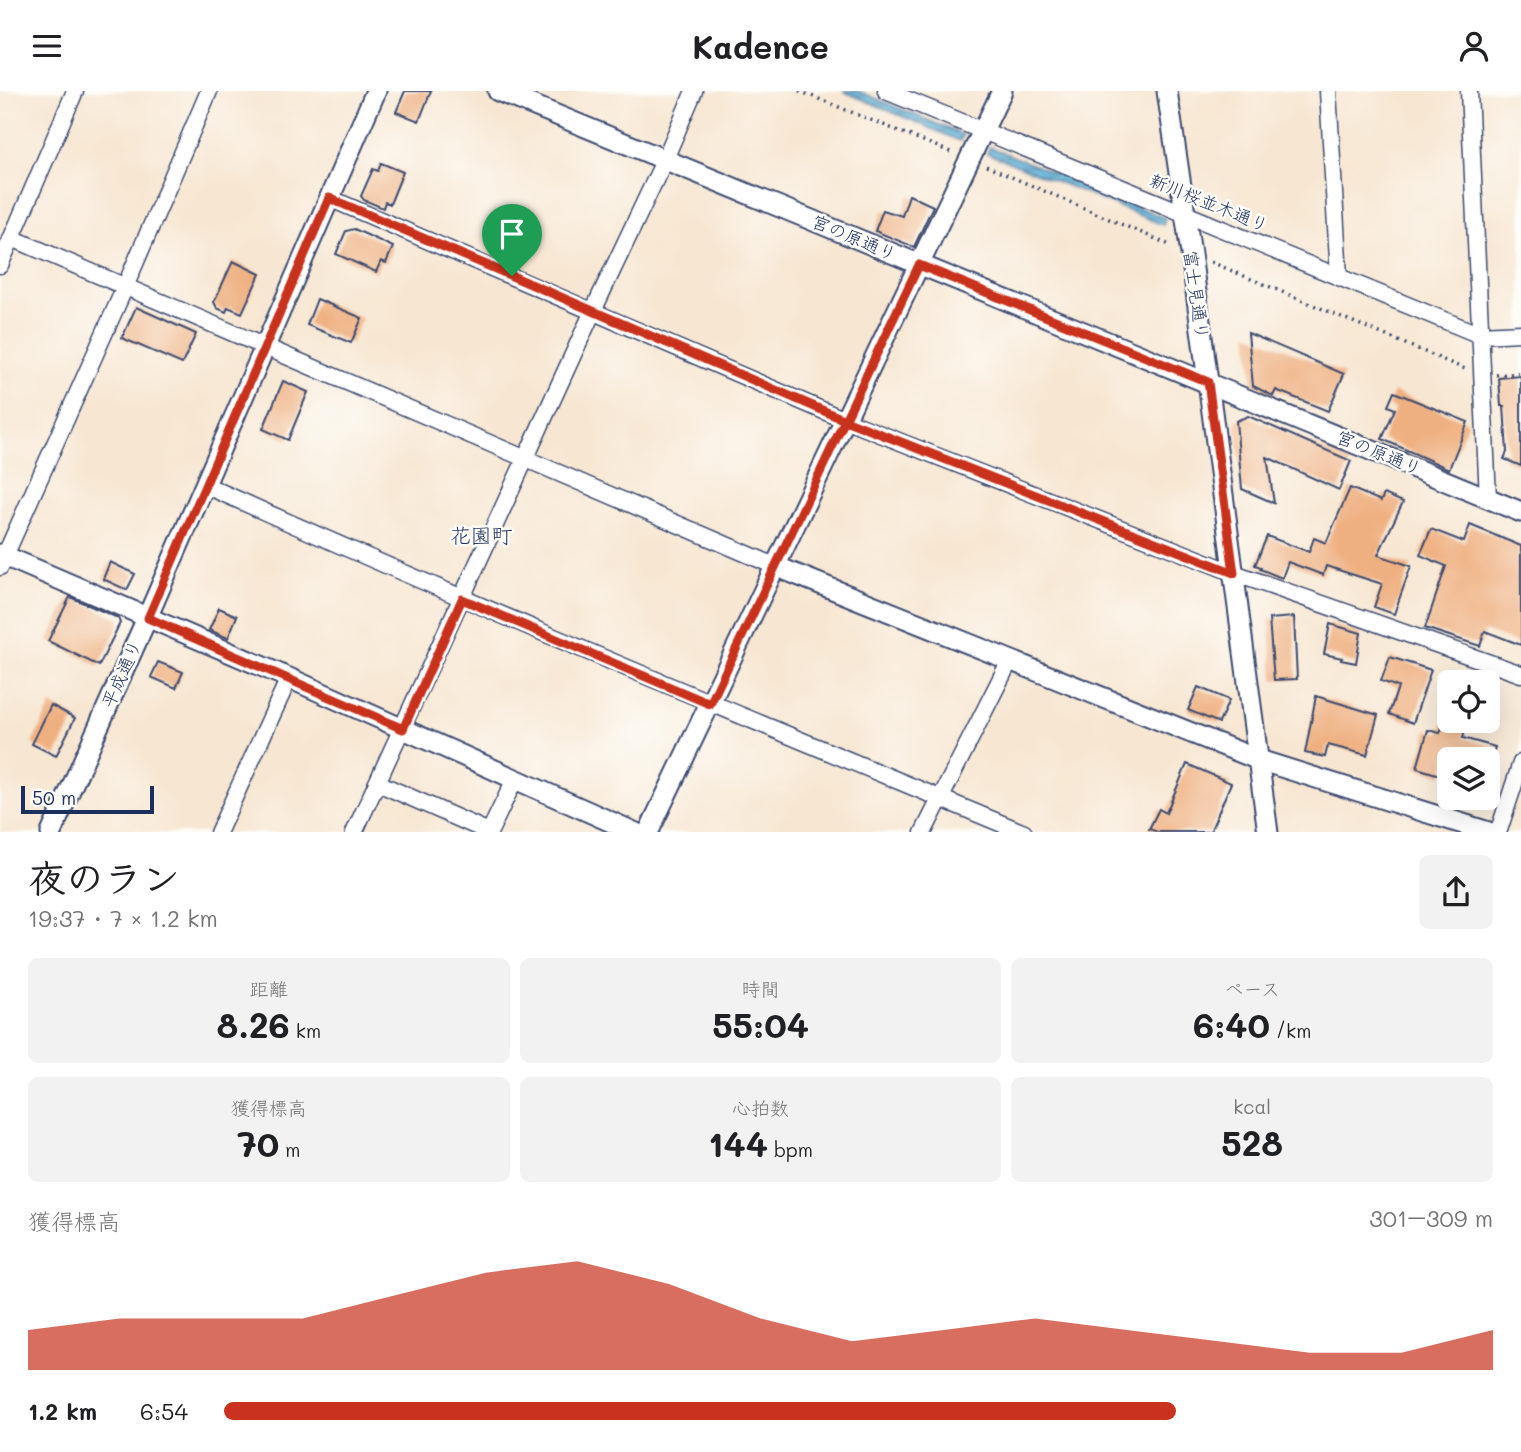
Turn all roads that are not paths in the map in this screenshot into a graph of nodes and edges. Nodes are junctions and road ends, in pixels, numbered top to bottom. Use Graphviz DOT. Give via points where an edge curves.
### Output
graph roads {
  1 [pos="75,91"];
  2 [pos="209,91"];
  3 [pos="376,91"];
  4 [pos="498,91"];
  5 [pos="694,91"];
  6 [pos="886,91"];
  7 [pos="1002,91"];
  8 [pos="1167,91"];
  9 [pos="1328,91"];
  10 [pos="1469,91"];
  11 [pos="983,132"];
  12 [pos="665,159"];
  13 [pos="329,198"];
  14 [pos="1185,213"];
  15 [pos="12,238"];
  16 [pos="0,265"];
  17 [pos="919,265"];
  18 [pos="1339,277"];
  19 [pos="125,287"];
  20 [pos="593,311"];
  21 [pos="1521,333"];
  22 [pos="1480,335"];
  23 [pos="265,346"];
  24 [pos="1208,382"];
  25 [pos="845,420"];
  26 [pos="527,458"];
  27 [pos="205,485"];
  28 [pos="1488,498"];
  29 [pos="1521,512"];
  30 [pos="2,559"];
  31 [pos="775,566"];
  32 [pos="1234,573"];
  33 [pos="462,599"];
  34 [pos="148,618"];
  35 [pos="1010,660"];
  36 [pos="1521,674"];
  37 [pos="289,678"];
  38 [pos="710,704"];
  39 [pos="403,729"];
  40 [pos="1259,760"];
  41 [pos="1521,763"];
  42 [pos="515,779"];
  43 [pos="378,783"];
  44 [pos="940,798"];
  45 [pos="455,817"];
  46 [pos="51,832"];
  47 [pos="218,832"];
  48 [pos="355,832"];
  49 [pos="448,832"];
  50 [pos="489,832"];
  51 [pos="636,832"];
  52 [pos="648,832"];
  53 [pos="923,832"];
  54 [pos="1024,832"];
  55 [pos="1268,832"];
  56 [pos="1492,832"];
  57 [pos="1498,832"];
  1 -- 15 [label="street"];
  2 -- 19 [label="street"];
  3 -- 13 [label="street, 平成通り"];
  4 -- 12 [label="street, 宮の原通り"];
  5 -- 12 [label="street"];
  6 -- 11 [label="street, 新川桜並木通り"];
  7 -- 11 [label="street"];
  8 -- 14 [label="street, 富士見通り"];
  9 -- 18 [label="street"];
  10 -- 22 [label="street"];
  11 -- 14 [label="street, 新川桜並木通り"];
  11 -- 17 [label="street"];
  12 -- 17 [label="street, 宮の原通り"];
  12 -- 20 [label="street"];
  13 -- 20 [label="street"];
  13 -- 23 [label="street, 平成通り"];
  14 -- 18 [label="street, 新川桜並木通り"];
  14 -- 24 [label="street, 富士見通り"];
  15 -- 16 [label="street"];
  15 -- 19 [label="street"];
  17 -- 24 [label="street, 宮の原通り"];
  17 -- 25 [label="street"];
  18 -- 22 [label="street, 新川桜並木通り"];
  19 -- 23 [label="street"];
  19 -- 30 [label="street"];
  20 -- 25 [label="street"];
  20 -- 26 [label="street"];
  21 -- 22 [label="street, 新川桜並木通り"];
  22 -- 28 [label="street"];
  23 -- 26 [label="street"];
  23 -- 27 [label="street, 平成通り"];
  24 -- 28 [label="street, 宮の原通り"];
  24 -- 32 [label="street, 富士見通り"];
  25 -- 31 [label="street"];
  25 -- 32 [label="street"];
  26 -- 31 [label="street"];
  26 -- 33 [label="street"];
  27 -- 33 [label="street"];
  27 -- 34 [label="street, 平成通り"];
  28 -- 29 [label="street, 宮の原通り"];
  30 -- 34 [label="street"];
  31 -- 35 [label="street"];
  31 -- 38 [label="street"];
  32 -- 36 [label="street"];
  32 -- 40 [label="street, 富士見通り"];
  33 -- 38 [label="street"];
  33 -- 39 [label="street"];
  34 -- 37 [label="street"];
  34 -- 46 [label="street, 平成通り"];
  35 -- 40 [label="street"];
  35 -- 44 [label="street"];
  37 -- 39 [label="street"];
  37 -- 47 [label="street"];
  38 -- 44 [label="street"];
  38 -- 52 [label="street"];
  39 -- 42 [label="street"];
  39 -- 43 [label="street"];
  40 -- 55 [label="street, 富士見通り"];
  40 -- 56 [label="street"];
  41 -- 57 [label="street"];
  42 -- 50 [label="street"];
  42 -- 51 [label="street"];
  43 -- 45 [label="street"];
  43 -- 48 [label="street"];
  44 -- 53 [label="street"];
  44 -- 54 [label="street"];
  45 -- 49 [label="street"];
  45 -- 50 [label="street"];
}
